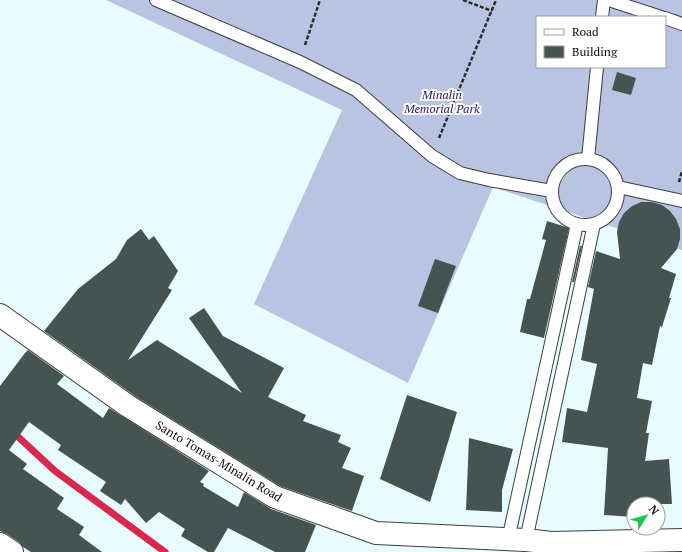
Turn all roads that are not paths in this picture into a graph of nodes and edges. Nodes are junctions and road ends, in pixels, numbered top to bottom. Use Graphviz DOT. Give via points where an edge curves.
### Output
graph roads {
  1 [pos="156,0"];
  2 [pos="604,0"];
  3 [pos="609,0"];
  4 [pos="602,16"];
  5 [pos="658,16"];
  6 [pos="666,18"];
  7 [pos="682,24"];
  8 [pos="597,68"];
  9 [pos="588,159"];
  10 [pos="618,187"];
  11 [pos="552,191"];
  12 [pos="682,201"];
  13 [pos="577,224"];
  14 [pos="594,224"];
  15 [pos="0,315"];
  16 [pos="517,540"];
  17 [pos="682,540"];
  18 [pos="0,544"];
  19 [pos="551,547"];
  20 [pos="12,552"];
  1 -- 11 [label="lane" via="300,62 356,90 432,156 460,173"];
  2 -- 4 [label="lane"];
  3 -- 5 [label="lane"];
  6 -- 7 [label="lane"];
  8 -- 9 [label="lane"];
  9 -- 10 [label="lane" via="598,161 607,168 614,176"];
  9 -- 11 [label="lane" via="574,160 563,167 555,178"];
  10 -- 12 [label="lane"];
  10 -- 14 [label="lane" via="618,199 613,210 605,219"];
  11 -- 13 [label="lane" via="559,212"];
  13 -- 14 [label="lane"];
  13 -- 16 [label="lane"];
  14 -- 16 [label="lane"];
  15 -- 16 [label="street, Santo Tomas-Minalin Road" via="128,406 274,497 376,533"];
  16 -- 19 [label="street, Santo Tomas-Minalin Road"];
  17 -- 19 [label="street, Santo Tomas-Minalin Road"];
  18 -- 20 [label="street"];
}
